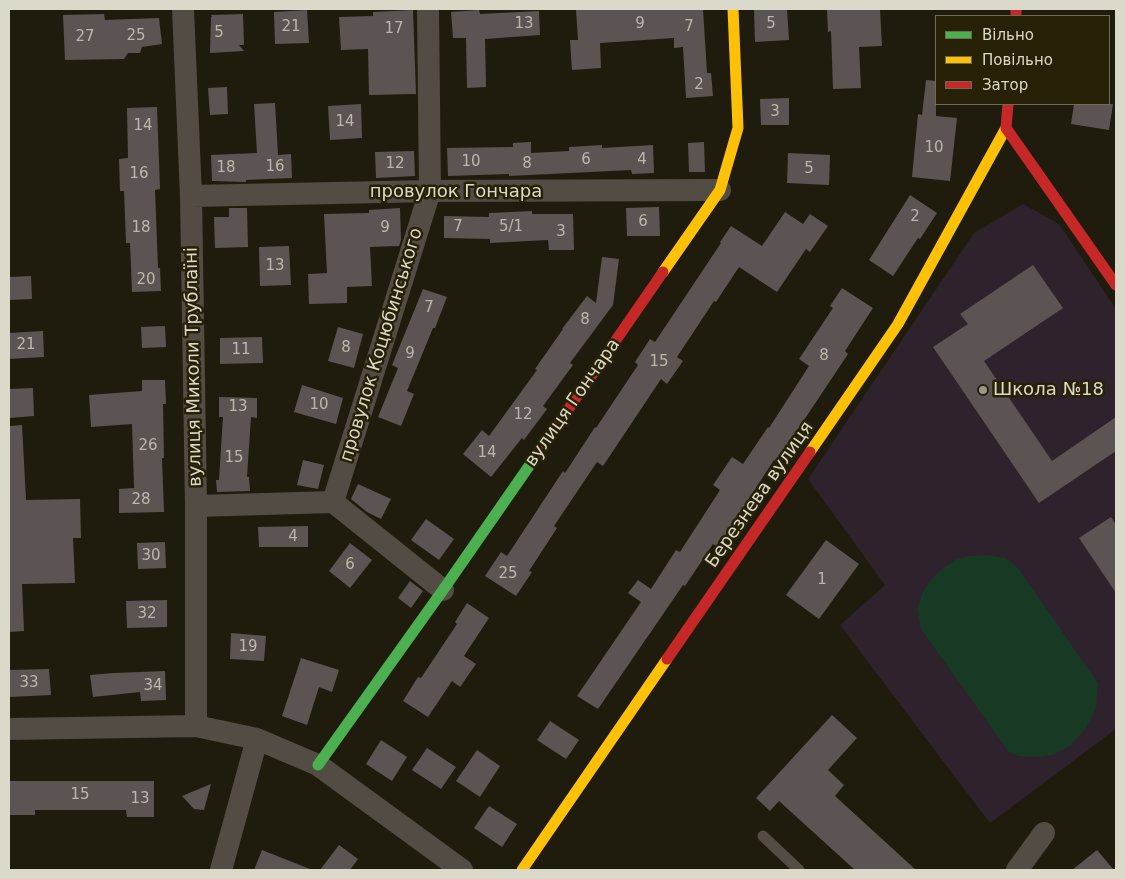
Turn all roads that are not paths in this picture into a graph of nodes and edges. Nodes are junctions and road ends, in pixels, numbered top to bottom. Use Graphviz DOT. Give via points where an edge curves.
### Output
graph roads {
  1 [pos="183,9"];
  2 [pos="428,9"];
  3 [pos="733,9"];
  4 [pos="1008,105"];
  5 [pos="1006,128"];
  6 [pos="720,190"];
  7 [pos="430,191"];
  8 [pos="191,196"];
  9 [pos="1116,285"];
  10 [pos="333,502"];
  11 [pos="196,506"];
  12 [pos="443,590"];
  13 [pos="196,726"];
  14 [pos="9,729"];
  15 [pos="257,739"];
  16 [pos="318,765"];
  17 [pos="1044,834"];
  18 [pos="762,836"];
  19 [pos="221,870"];
  20 [pos="462,870"];
  21 [pos="522,870"];
  22 [pos="799,870"];
  23 [pos="1017,870"];
  1 -- 8 [label="street, вулиця Миколи Трублаїні"];
  2 -- 7 [label="street, провулок Коцюбинського"];
  3 -- 6 [label="street, вулиця Гончара" via="738,128"];
  4 -- 5 [label="street"];
  5 -- 9 [label="street"];
  5 -- 21 [label="street, Березнева вулиця" via="898,324"];
  6 -- 7 [label="street, провулок Гончара"];
  6 -- 12 [label="street, вулиця Гончара"];
  7 -- 8 [label="street, провулок Гончара"];
  7 -- 10 [label="street, провулок Коцюбинського"];
  8 -- 11 [label="street, вулиця Миколи Трублаїні"];
  10 -- 11 [label="street"];
  10 -- 12 [label="street"];
  11 -- 13 [label="street, вулиця Миколи Трублаїні"];
  12 -- 16 [label="street, вулиця Гончара"];
  13 -- 14 [label="street"];
  13 -- 15 [label="street"];
  15 -- 16 [label="street"];
  15 -- 19 [label="street"];
  16 -- 20 [label="street"];
  17 -- 23 [label="street"];
  18 -- 22 [label="lane"];
}
